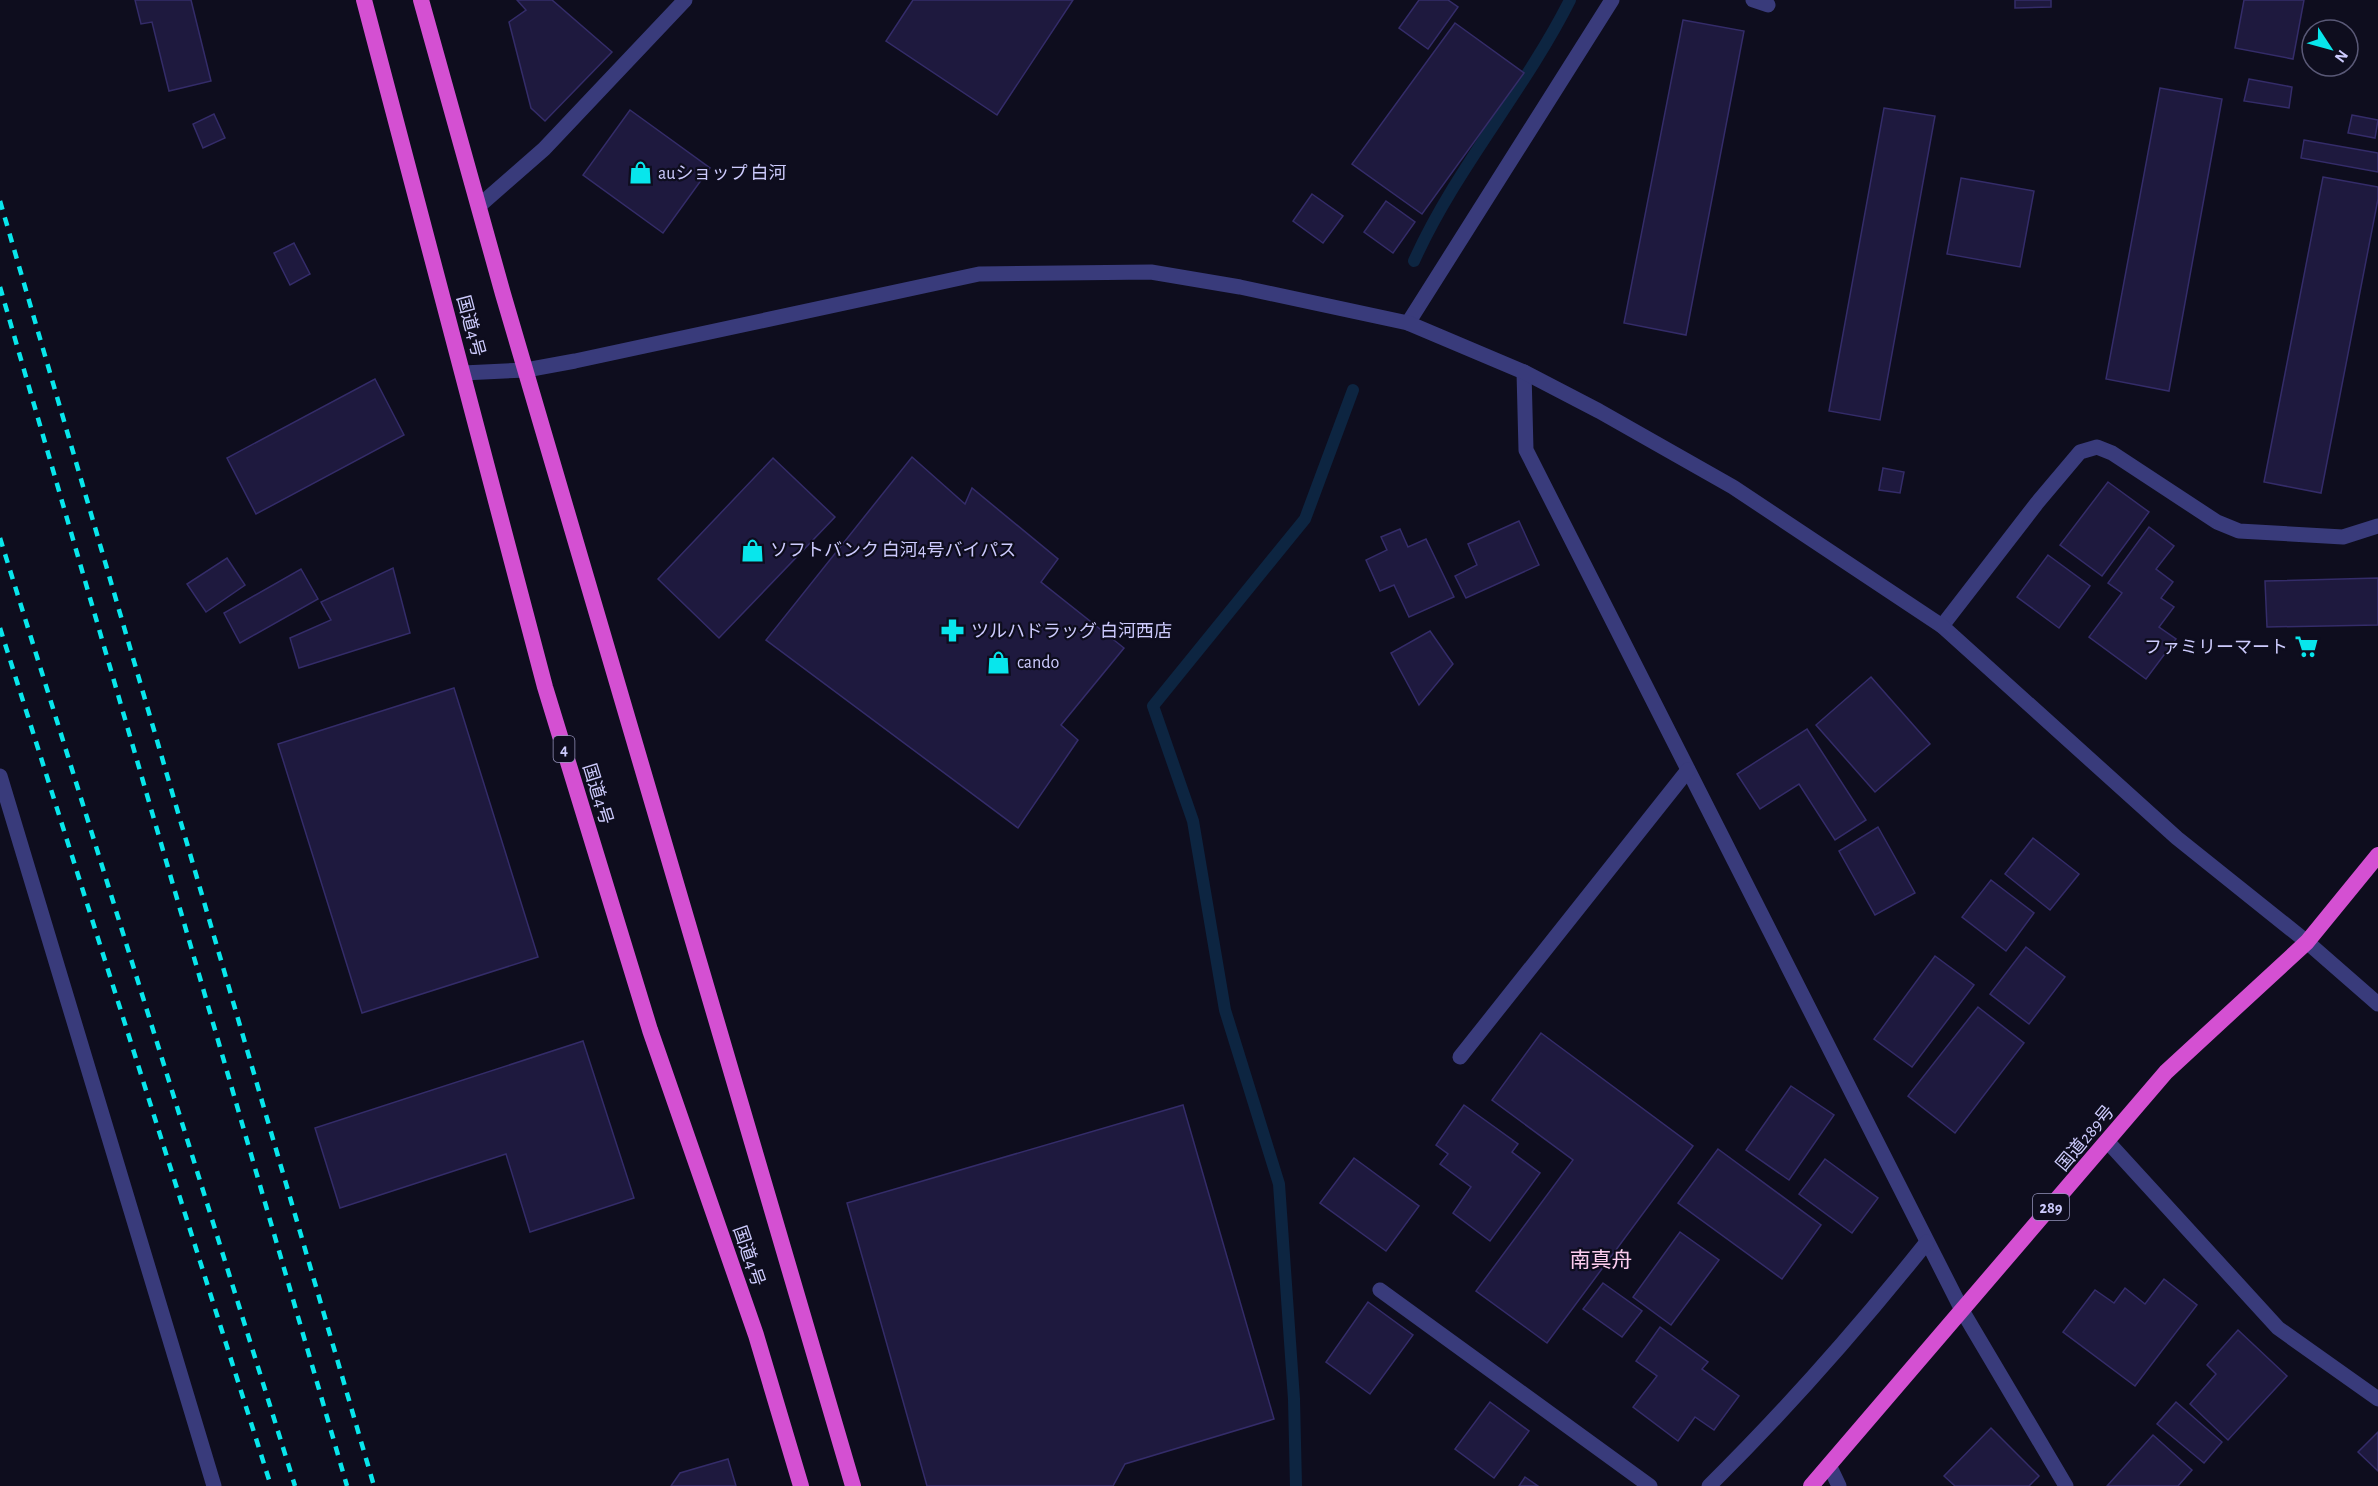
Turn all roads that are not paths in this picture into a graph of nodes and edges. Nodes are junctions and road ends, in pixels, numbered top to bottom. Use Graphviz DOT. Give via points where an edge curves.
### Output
graph roads {
  1 [pos="364,0"];
  2 [pos="421,0"];
  3 [pos="685,0"];
  4 [pos="1612,0"];
  5 [pos="1753,0"];
  6 [pos="1768,5"];
  7 [pos="480,205"];
  8 [pos="1408,323"];
  9 [pos="526,370"];
  10 [pos="1524,372"];
  11 [pos="463,373"];
  12 [pos="2378,525"];
  13 [pos="1942,626"];
  14 [pos="1688,770"];
  15 [pos="0,776"];
  16 [pos="2378,855"];
  17 [pos="2307,942"];
  18 [pos="2378,1004"];
  19 [pos="1460,1057"];
  20 [pos="2108,1140"];
  21 [pos="1927,1242"];
  22 [pos="1380,1290"];
  23 [pos="1963,1312"];
  24 [pos="2378,1399"];
  25 [pos="1830,1467"];
  26 [pos="214,1486"];
  27 [pos="801,1486"];
  28 [pos="853,1486"];
  29 [pos="1650,1486"];
  30 [pos="1709,1486"];
  31 [pos="1811,1486"];
  32 [pos="1839,1486"];
  33 [pos="2066,1486"];
  1 -- 11 [label="highway, 国道4号 / 4"];
  2 -- 7 [label="highway, 国道4号"];
  3 -- 7 [label="street" via="544,149"];
  4 -- 8 [label="street"];
  5 -- 6 [label="street"];
  7 -- 9 [label="highway, 国道4号"];
  8 -- 9 [label="street" via="1151,272 979,274"];
  8 -- 10 [label="street"];
  9 -- 11 [label="street"];
  9 -- 28 [label="highway, 国道4号"];
  10 -- 13 [label="street" via="1733,487"];
  10 -- 14 [label="street" via="1526,450"];
  11 -- 27 [label="highway, 国道4号 / 4" via="545,687 650,1030 756,1335"];
  12 -- 13 [label="street" via="2343,537 2239,531 2217,522 2097,447 2080,452"];
  13 -- 17 [label="street" via="2177,838"];
  14 -- 19 [label="street"];
  14 -- 21 [label="street"];
  15 -- 26 [label="street"];
  16 -- 17 [label="highway, 国道289号 / 289"];
  17 -- 18 [label="street"];
  17 -- 20 [label="highway, 国道289号 / 289" via="2166,1072"];
  20 -- 23 [label="highway, 国道289号 / 289"];
  20 -- 24 [label="street" via="2278,1328"];
  21 -- 23 [label="street"];
  21 -- 30 [label="street" via="1776,1419"];
  22 -- 29 [label="street"];
  23 -- 25 [label="highway, 国道289号 / 289"];
  23 -- 33 [label="street"];
  25 -- 31 [label="highway, 国道289号 / 289"];
  25 -- 32 [label="street"];
}
